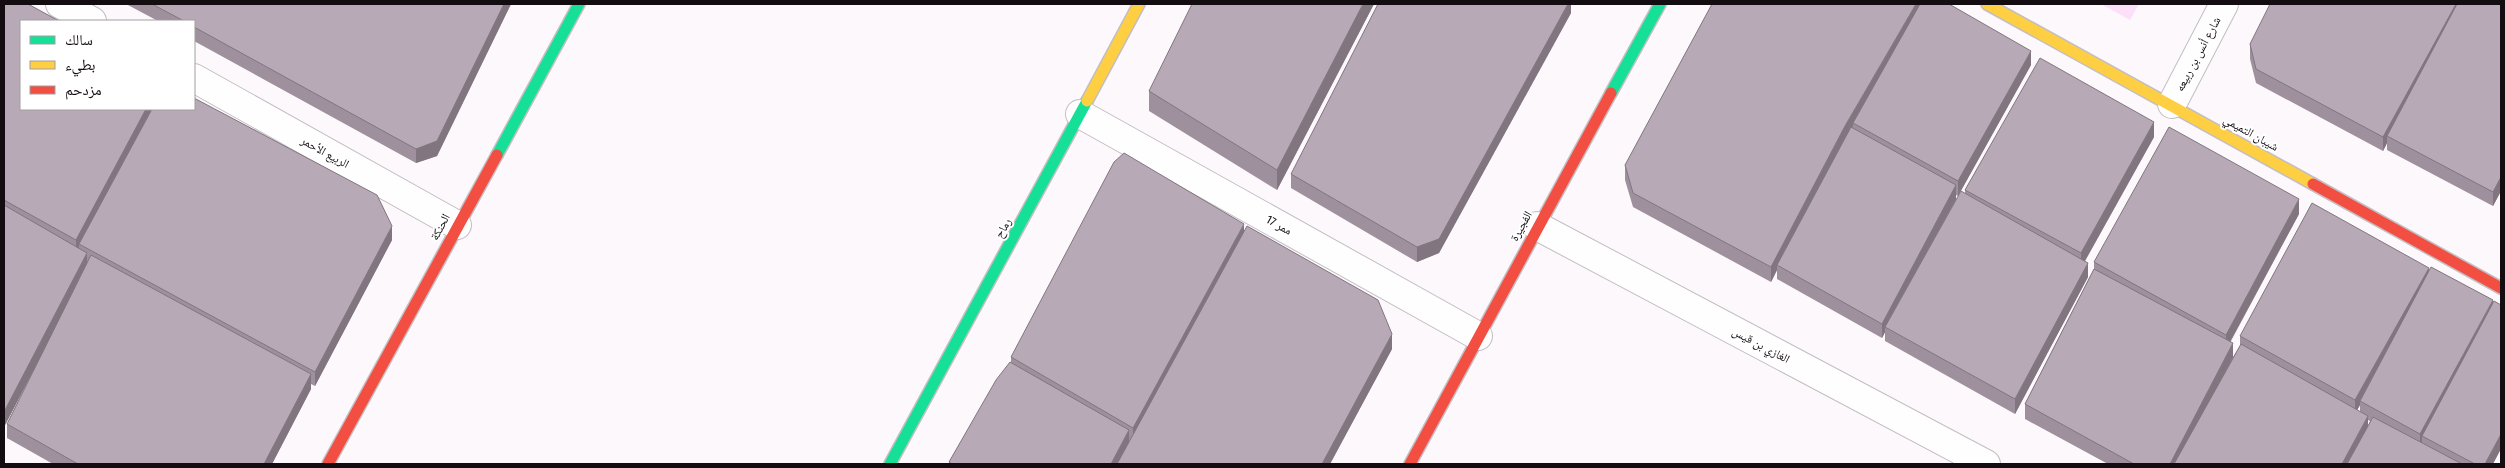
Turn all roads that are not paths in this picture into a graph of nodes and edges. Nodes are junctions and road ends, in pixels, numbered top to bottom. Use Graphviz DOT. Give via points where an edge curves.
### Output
graph roads {
  1 [pos="60,4"];
  2 [pos="579,4"];
  3 [pos="1139,4"];
  4 [pos="1660,4"];
  5 [pos="1987,4"];
  6 [pos="2224,4"];
  7 [pos="90,20"];
  8 [pos="195,79"];
  9 [pos="2172,104"];
  10 [pos="1080,114"];
  11 [pos="457,226"];
  12 [pos="1537,226"];
  13 [pos="2501,288"];
  14 [pos="1478,336"];
  15 [pos="328,464"];
  16 [pos="890,464"];
  17 [pos="1410,464"];
  18 [pos="1986,464"];
  1 -- 7 [label="street"];
  2 -- 11 [label="street, الحنكة"];
  3 -- 10 [label="street, رماح"];
  4 -- 12 [label="street, الفجيرة"];
  5 -- 9 [label="street, شيبان التميمي"];
  6 -- 9 [label="street, شارع أنس بن ربيعه"];
  8 -- 11 [label="street, الربيع الأحمر"];
  9 -- 13 [label="street, شيبان التميمي"];
  10 -- 14 [label="street, ممر 17"];
  10 -- 16 [label="street, رماح"];
  11 -- 15 [label="street, الحنكة"];
  12 -- 14 [label="street, الفجيرة"];
  12 -- 18 [label="street, الغازي بن قيس"];
  14 -- 17 [label="street, الفجيرة"];
}
